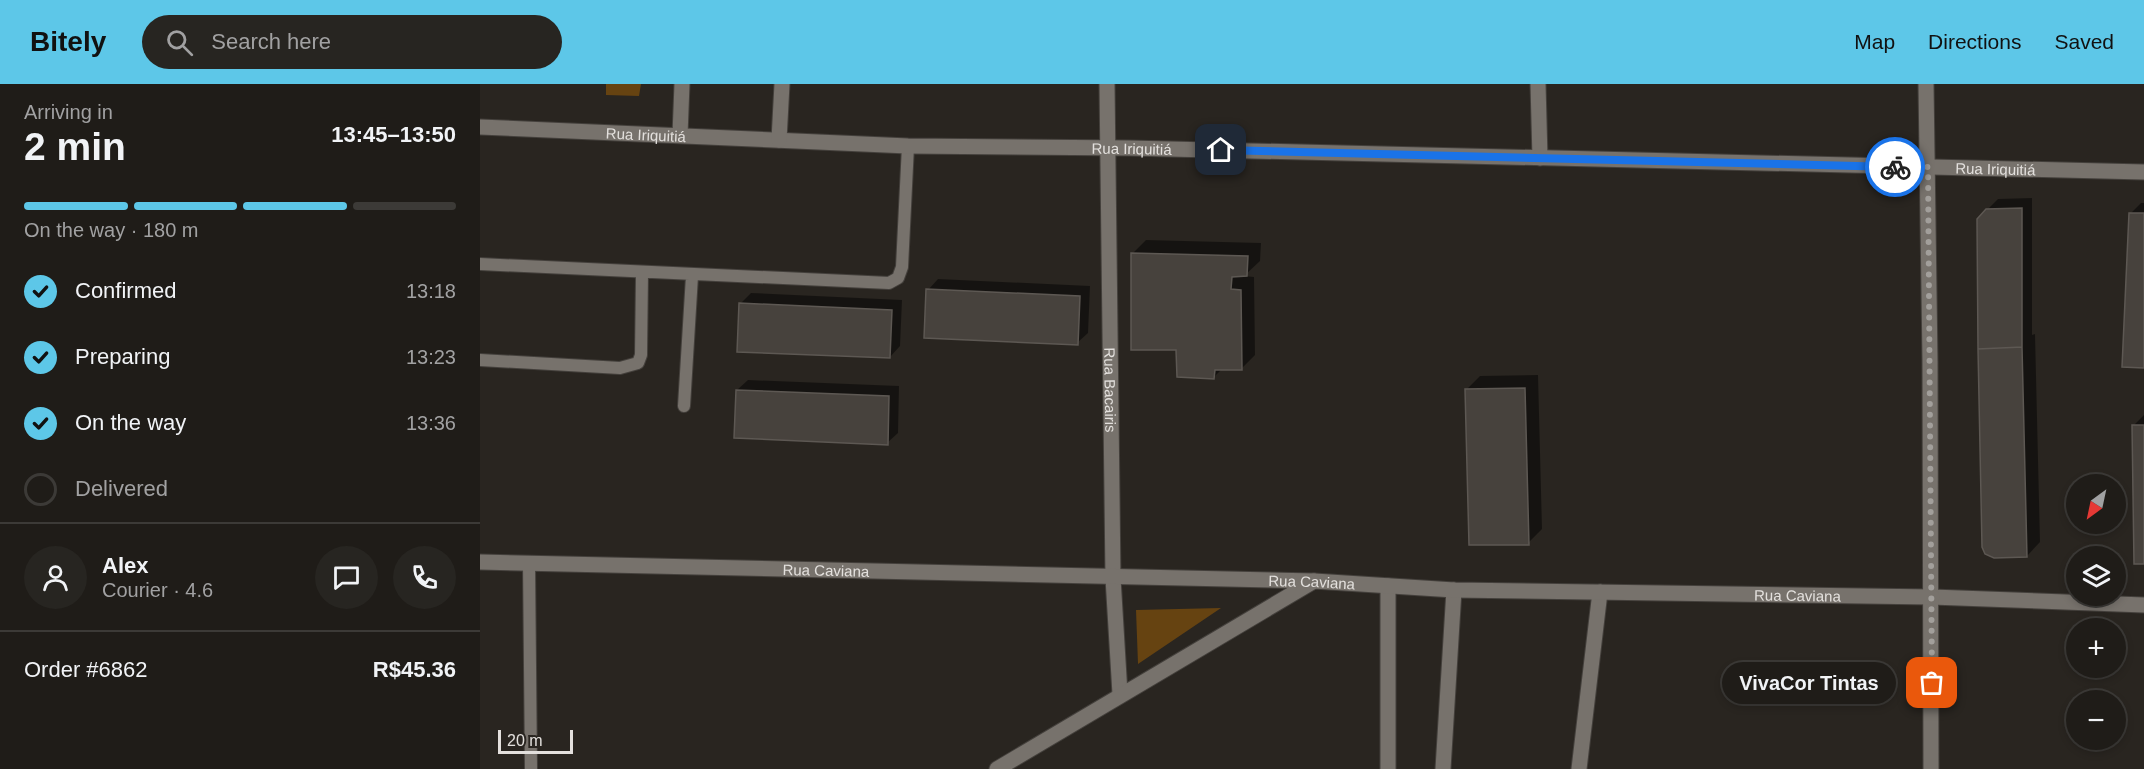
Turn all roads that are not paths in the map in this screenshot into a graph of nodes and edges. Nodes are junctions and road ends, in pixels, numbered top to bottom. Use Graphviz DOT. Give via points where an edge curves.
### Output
graph roads {
  1 [pos="682,84"];
  2 [pos="782,84"];
  3 [pos="1107,84"];
  4 [pos="1538,84"];
  5 [pos="1926,84"];
  6 [pos="480,127"];
  7 [pos="680,135"];
  8 [pos="779,140"];
  9 [pos="908,146"];
  10 [pos="1107,149"];
  11 [pos="1540,158"];
  12 [pos="1928,167"];
  13 [pos="2144,172"];
  14 [pos="480,264"];
  15 [pos="642,273"];
  16 [pos="692,276"];
  17 [pos="480,360"];
  18 [pos="684,406"];
  19 [pos="480,561"];
  20 [pos="529,563"];
  21 [pos="1113,578"];
  22 [pos="1314,581"];
  23 [pos="1388,586"];
  24 [pos="1454,590"];
  25 [pos="1600,592"];
  26 [pos="1932,597"];
  27 [pos="2144,605"];
  28 [pos="1120,694"];
  29 [pos="1015,764"];
  30 [pos="531,769"];
  31 [pos="997,769"];
  32 [pos="1388,769"];
  33 [pos="1443,769"];
  34 [pos="1579,769"];
  35 [pos="1931,769"];
  1 -- 7 [label="street"];
  2 -- 8 [label="street"];
  3 -- 10 [label="street, Rua Bacairis"];
  4 -- 11 [label="street"];
  5 -- 12 [label="street"];
  6 -- 7 [label="street, Rua Iriquitiá"];
  7 -- 8 [label="street, Rua Iriquitiá"];
  8 -- 9 [label="street, Rua Iriquitiá"];
  9 -- 10 [label="street, Rua Iriquitiá"];
  9 -- 16 [label="lane" via="902,267 898,278 877,284"];
  10 -- 11 [label="street, Rua Iriquitiá"];
  10 -- 21 [label="street, Rua Bacairis"];
  11 -- 12 [label="street, Rua Iriquitiá"];
  12 -- 13 [label="street, Rua Iriquitiá"];
  12 -- 26 [label="street"];
  14 -- 15 [label="lane"];
  15 -- 16 [label="lane"];
  15 -- 17 [label="lane" via="641,355 631,367"];
  16 -- 18 [label="lane"];
  19 -- 20 [label="street, Rua Caviana"];
  20 -- 21 [label="street, Rua Caviana"];
  20 -- 30 [label="lane"];
  21 -- 22 [label="street, Rua Caviana"];
  21 -- 28 [label="street, Rua Bacairis"];
  22 -- 23 [label="street, Rua Caviana"];
  22 -- 28 [label="street"];
  23 -- 24 [label="street, Rua Caviana"];
  23 -- 32 [label="street"];
  24 -- 25 [label="street, Rua Caviana"];
  24 -- 33 [label="street"];
  25 -- 26 [label="street, Rua Caviana"];
  25 -- 34 [label="street"];
  26 -- 27 [label="street, Rua Caviana"];
  26 -- 35 [label="street"];
  28 -- 29 [label="street"];
  29 -- 31 [label="street"];
}
